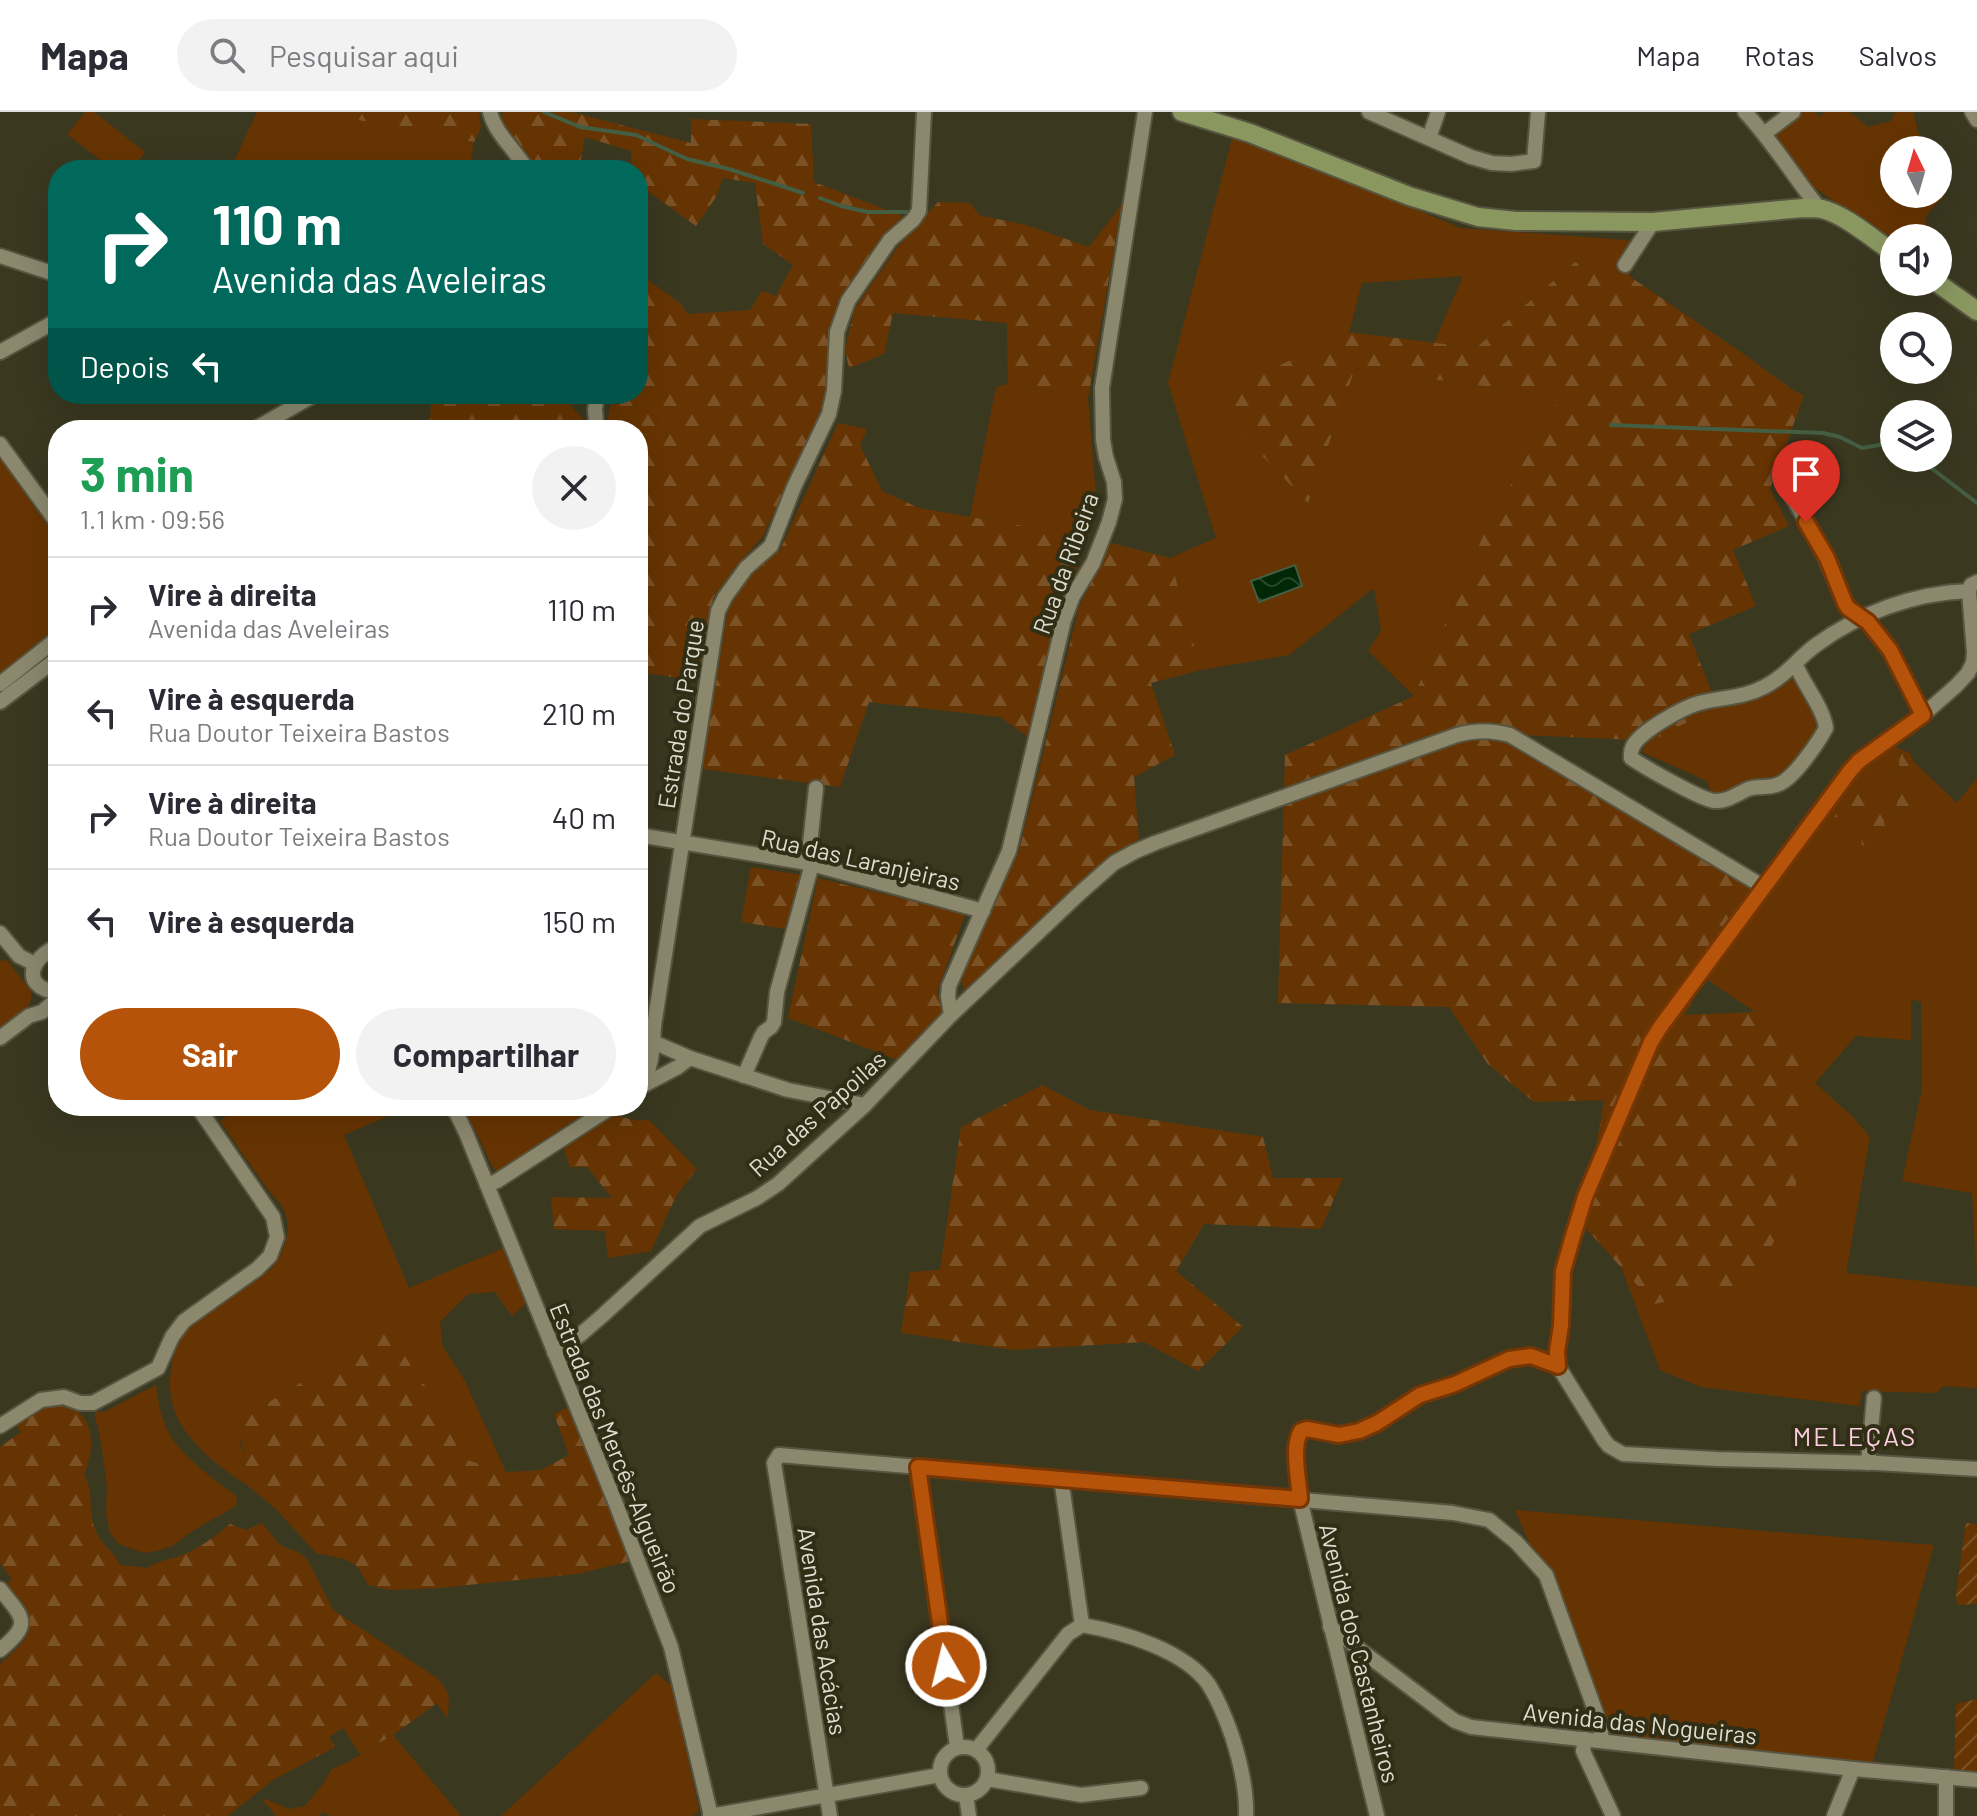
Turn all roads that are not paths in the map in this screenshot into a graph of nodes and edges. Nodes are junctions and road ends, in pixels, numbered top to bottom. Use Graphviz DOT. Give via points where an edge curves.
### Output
graph roads {
  1 [pos="490,112"];
  2 [pos="924,112"];
  3 [pos="1145,112"];
  4 [pos="1182,112"];
  5 [pos="1369,112"];
  6 [pos="1438,112"];
  7 [pos="1538,112"];
  8 [pos="1745,112"];
  9 [pos="1793,112"];
  10 [pos="1972,112"];
  11 [pos="1977,120"];
  12 [pos="1765,133"];
  13 [pos="1429,138"];
  14 [pos="521,160"];
  15 [pos="1819,208"];
  16 [pos="1653,222"];
  17 [pos="1880,243"];
  18 [pos="0,256"];
  19 [pos="1625,265"];
  20 [pos="48,272"];
  21 [pos="1952,293"];
  22 [pos="1977,311"];
  23 [pos="48,326"];
  24 [pos="0,352"];
  25 [pos="298,404"];
  26 [pos="270,420"];
  27 [pos="0,444"];
  28 [pos="1779,475"];
  29 [pos="48,510"];
  30 [pos="1973,586"];
  31 [pos="1862,618"];
  32 [pos="48,646"];
  33 [pos="1796,665"];
  34 [pos="48,666"];
  35 [pos="0,684"];
  36 [pos="0,702"];
  37 [pos="1923,715"];
  38 [pos="816,788"];
  39 [pos="648,837"];
  40 [pos="682,844"];
  41 [pos="810,864"];
  42 [pos="1764,887"];
  43 [pos="983,911"];
  44 [pos="0,933"];
  45 [pos="48,952"];
  46 [pos="35,964"];
  47 [pos="37,984"];
  48 [pos="48,990"];
  49 [pos="48,1007"];
  50 [pos="951,1015"];
  51 [pos="29,1016"];
  52 [pos="0,1038"];
  53 [pos="653,1042"];
  54 [pos="690,1058"];
  55 [pos="648,1067"];
  56 [pos="744,1076"];
  57 [pos="648,1084"];
  58 [pos="865,1105"];
  59 [pos="204,1116"];
  60 [pos="458,1116"];
  61 [pos="598,1116"];
  62 [pos="487,1185"];
  63 [pos="554,1352"];
  64 [pos="1558,1366"];
  65 [pos="1874,1398"];
  66 [pos="0,1426"];
  67 [pos="1868,1463"];
  68 [pos="918,1467"];
  69 [pos="1977,1469"];
  70 [pos="1061,1478"];
  71 [pos="1300,1499"];
  72 [pos="0,1589"];
  73 [pos="1082,1625"];
  74 [pos="1330,1627"];
  75 [pos="0,1650"];
  76 [pos="1585,1739"];
  77 [pos="1602,1741"];
  78 [pos="957,1747"];
  79 [pos="976,1750"];
  80 [pos="1853,1769"];
  81 [pos="940,1775"];
  82 [pos="1946,1777"];
  83 [pos="987,1779"];
  84 [pos="1977,1780"];
  85 [pos="1141,1788"];
  86 [pos="966,1795"];
  87 [pos="826,1796"];
  88 [pos="711,1816"];
  89 [pos="830,1816"];
  90 [pos="969,1816"];
  91 [pos="1246,1816"];
  92 [pos="1377,1816"];
  93 [pos="1613,1816"];
  94 [pos="1834,1816"];
  95 [pos="1946,1816"];
  1 -- 14 [label="street"];
  2 -- 40 [label="street, Estrada do Parque" via="919,211 890,240 848,301 837,332 829,414 771,546 746,568 718,611"];
  3 -- 43 [label="street, Rua da Ribeira" via="1102,388 1113,509 1064,620 1009,851"];
  4 -- 16 [label="main road" via="1478,217"];
  5 -- 13 [label="street"];
  6 -- 13 [label="street"];
  7 -- 13 [label="street" via="1534,161 1492,163"];
  8 -- 12 [label="street"];
  9 -- 12 [label="street"];
  10 -- 11 [label="street"];
  12 -- 15 [label="street"];
  15 -- 16 [label="main road"];
  15 -- 17 [label="main road"];
  16 -- 19 [label="street"];
  18 -- 20 [label="street"];
  21 -- 22 [label="main road"];
  23 -- 24 [label="street"];
  25 -- 26 [label="street"];
  27 -- 29 [label="street"];
  28 -- 31 [label="street" via="1818,541 1845,603"];
  30 -- 31 [label="street" via="1912,599"];
  30 -- 37 [label="street" via="1973,663"];
  31 -- 33 [label="street" via="1813,647"];
  31 -- 37 [label="street" via="1890,650"];
  32 -- 35 [label="street"];
  33 -- 33 [label="street" via="1756,691 1701,702 1679,713 1643,735 1631,758 1711,800 1780,784 1826,728"];
  34 -- 36 [label="street"];
  37 -- 42 [label="street" via="1859,761"];
  38 -- 41 [label="street"];
  39 -- 40 [label="street, Rua das Laranjeiras"];
  40 -- 41 [label="street, Rua das Laranjeiras"];
  40 -- 53 [label="street, Estrada do Parque"];
  41 -- 43 [label="street, Rua das Laranjeiras"];
  41 -- 56 [label="street" via="774,1022 761,1037"];
  42 -- 50 [label="street, Rua das Papoilas" via="1510,735 1472,731 1134,852 1080,893"];
  42 -- 64 [label="street" via="1661,1026 1639,1069 1585,1197 1563,1271"];
  43 -- 50 [label="street, Rua da Ribeira" via="949,986"];
  44 -- 46 [label="street" via="19,956"];
  45 -- 46 [label="street"];
  46 -- 47 [label="street"];
  47 -- 48 [label="street"];
  47 -- 51 [label="street"];
  49 -- 51 [label="street"];
  50 -- 58 [label="street, Rua das Papoilas"];
  51 -- 52 [label="street"];
  53 -- 54 [label="street"];
  53 -- 55 [label="street, Estrada do Parque"];
  54 -- 56 [label="street"];
  54 -- 57 [label="street"];
  56 -- 58 [label="street"];
  58 -- 63 [label="street, Rua das Papoilas" via="778,1184 700,1226 580,1335"];
  59 -- 66 [label="street" via="273,1217 277,1237 270,1256 184,1321 158,1368 93,1403 64,1397 41,1400"];
  60 -- 62 [label="street, Estrada das Mercês-Algueirão"];
  61 -- 62 [label="street"];
  62 -- 63 [label="street, Estrada das Mercês-Algueirão"];
  63 -- 88 [label="street, Estrada das Mercês-Algueirão" via="671,1647"];
  64 -- 67 [label="street" via="1604,1440 1623,1454"];
  64 -- 71 [label="street, Avenida dos Castanheiros" via="1531,1356 1509,1359 1420,1395 1359,1431 1301,1431 1296,1447"];
  65 -- 67 [label="street"];
  67 -- 69 [label="street"];
  68 -- 70 [label="street"];
  68 -- 78 [label="street"];
  68 -- 87 [label="street, Avenida das Acácias" via="779,1455 774,1463"];
  70 -- 71 [label="street"];
  70 -- 73 [label="street"];
  71 -- 74 [label="street, Avenida dos Castanheiros"];
  71 -- 77 [label="street" via="1489,1520 1546,1575"];
  72 -- 75 [label="street" via="21,1622 16,1637"];
  73 -- 79 [label="street" via="1068,1634"];
  73 -- 91 [label="street" via="1137,1639 1180,1658 1208,1683 1238,1753"];
  74 -- 76 [label="street, Avenida das Nogueiras" via="1455,1721"];
  74 -- 92 [label="street, Avenida dos Castanheiros"];
  76 -- 77 [label="street, Avenida das Nogueiras"];
  76 -- 93 [label="street" via="1583,1751"];
  77 -- 80 [label="street, Avenida das Nogueiras"];
  78 -- 79 [label="street"];
  78 -- 81 [label="street" via="941,1761"];
  79 -- 83 [label="street" via="987,1762"];
  80 -- 82 [label="street, Avenida das Nogueiras"];
  80 -- 94 [label="street"];
  81 -- 86 [label="street" via="946,1788"];
  81 -- 87 [label="street"];
  82 -- 84 [label="street, Avenida das Nogueiras"];
  82 -- 95 [label="street"];
  83 -- 85 [label="street" via="1081,1795"];
  83 -- 86 [label="street"];
  86 -- 90 [label="street"];
  87 -- 88 [label="street"];
  87 -- 89 [label="street, Avenida das Acácias"];
}
